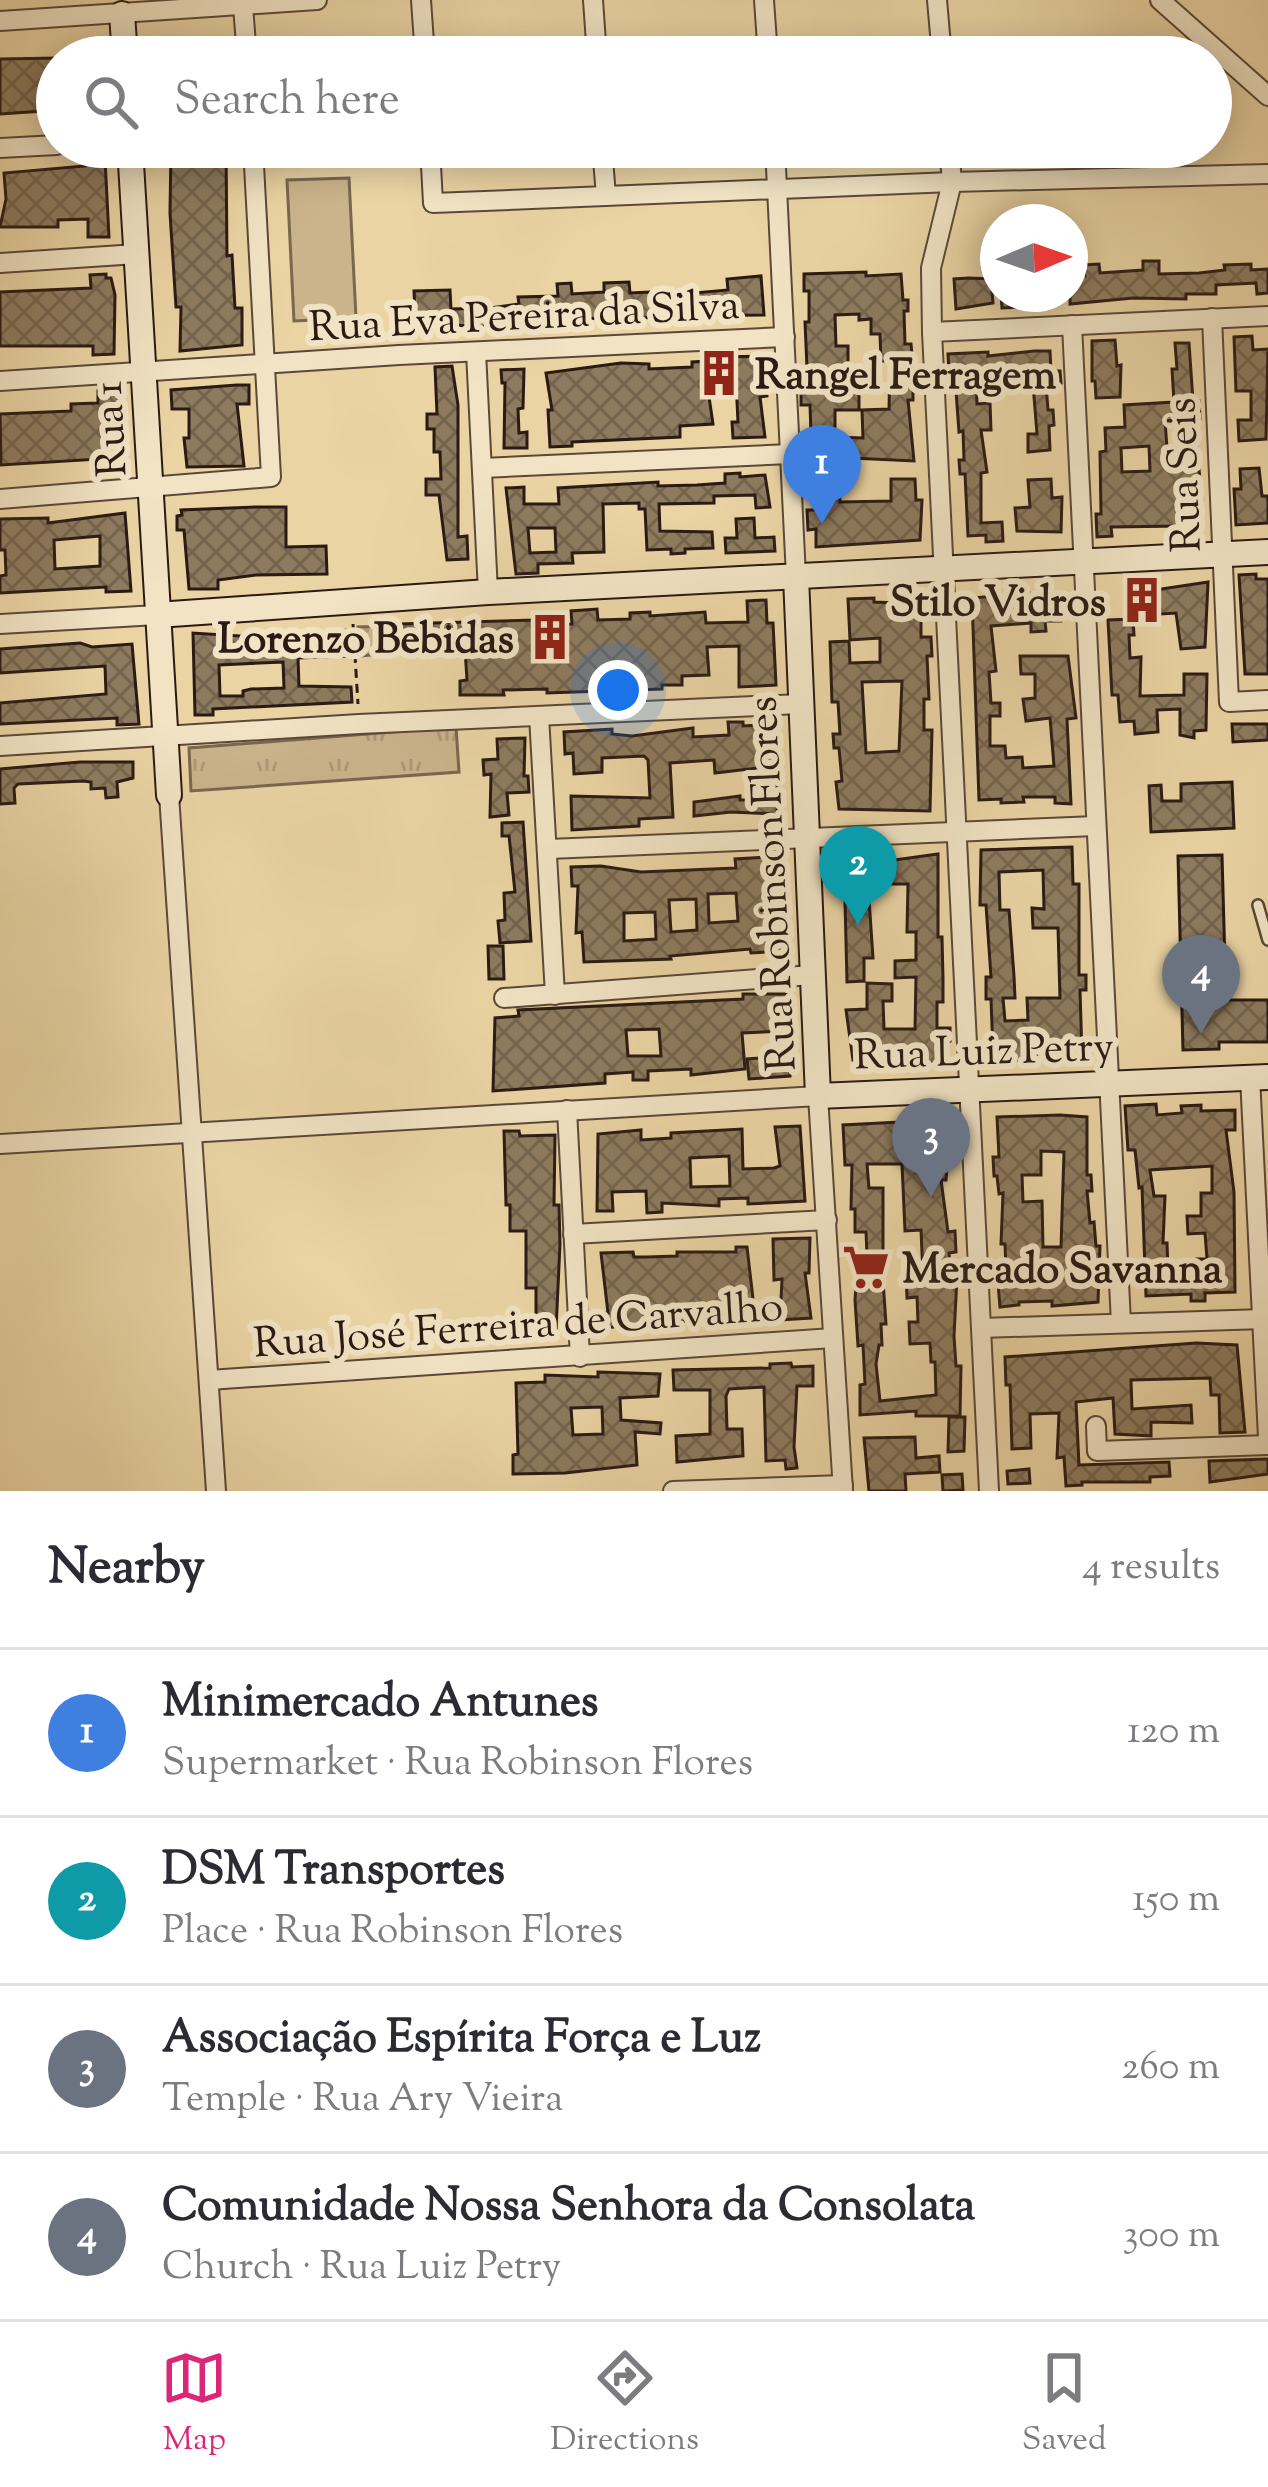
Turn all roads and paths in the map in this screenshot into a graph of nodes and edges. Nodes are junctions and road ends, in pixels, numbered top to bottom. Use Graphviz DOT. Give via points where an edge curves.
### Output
graph roads {
  1 [pos="317,0"];
  2 [pos="421,0"];
  3 [pos="593,0"];
  4 [pos="764,0"];
  5 [pos="937,0"];
  6 [pos="1160,0"];
  7 [pos="243,5"];
  8 [pos="122,14"];
  9 [pos="0,21"];
  10 [pos="124,36"];
  11 [pos="245,36"];
  12 [pos="424,36"];
  13 [pos="596,36"];
  14 [pos="767,36"];
  15 [pos="940,36"];
  16 [pos="1200,36"];
  17 [pos="1232,65"];
  18 [pos="1268,97"];
  19 [pos="36,146"];
  20 [pos="0,148"];
  21 [pos="131,168"];
  22 [pos="254,168"];
  23 [pos="432,168"];
  24 [pos="604,168"];
  25 [pos="776,168"];
  26 [pos="951,168"];
  27 [pos="1268,174"];
  28 [pos="952,182"];
  29 [pos="778,189"];
  30 [pos="606,196"];
  31 [pos="136,254"];
  32 [pos="0,263"];
  33 [pos="1268,316"];
  34 [pos="1212,318"];
  35 [pos="1072,325"];
  36 [pos="932,332"];
  37 [pos="785,337"];
  38 [pos="476,352"];
  39 [pos="266,363"];
  40 [pos="144,370"];
  41 [pos="0,381"];
  42 [pos="790,454"];
  43 [pos="483,468"];
  44 [pos="150,490"];
  45 [pos="0,499"];
  46 [pos="1268,552"];
  47 [pos="1221,555"];
  48 [pos="1084,562"];
  49 [pos="942,569"];
  50 [pos="796,577"];
  51 [pos="488,592"];
  52 [pos="351,603"];
  53 [pos="157,615"];
  54 [pos="0,624"];
  55 [pos="1268,700"];
  56 [pos="800,704"];
  57 [pos="539,716"];
  58 [pos="359,724"];
  59 [pos="165,735"];
  60 [pos="0,746"];
  61 [pos="169,795"];
  62 [pos="1096,826"];
  63 [pos="957,831"];
  64 [pos="807,837"];
  65 [pos="549,849"];
  66 [pos="1258,905"];
  67 [pos="1268,940"];
  68 [pos="812,975"];
  69 [pos="555,994"];
  70 [pos="504,998"];
  71 [pos="1259,1077"];
  72 [pos="1108,1083"];
  73 [pos="968,1089"];
  74 [pos="818,1096"];
  75 [pos="567,1110"];
  76 [pos="191,1131"];
  77 [pos="0,1144"];
  78 [pos="827,1220"];
  79 [pos="573,1234"];
  80 [pos="1264,1319"];
  81 [pos="1121,1323"];
  82 [pos="981,1328"];
  83 [pos="833,1338"];
  84 [pos="580,1357"];
  85 [pos="208,1380"];
  86 [pos="1096,1426"];
  87 [pos="1268,1441"];
  88 [pos="843,1488"];
  89 [pos="216,1491"];
  90 [pos="673,1491"];
  91 [pos="989,1491"];
  1 -- 7 [label="street"];
  2 -- 12 [label="street"];
  3 -- 13 [label="street"];
  4 -- 14 [label="street"];
  5 -- 15 [label="street"];
  6 -- 16 [label="street"];
  7 -- 8 [label="street"];
  7 -- 11 [label="street"];
  8 -- 9 [label="street"];
  8 -- 10 [label="street"];
  17 -- 18 [label="street"];
  19 -- 20 [label="street"];
  21 -- 31 [label="street, Rua 1"];
  22 -- 39 [label="street"];
  23 -- 30 [label="street" via="434,203"];
  24 -- 30 [label="street"];
  25 -- 29 [label="street, Rua Robinson Flores"];
  26 -- 28 [label="street"];
  27 -- 28 [label="street"];
  28 -- 29 [label="street"];
  28 -- 36 [label="street" via="931,268"];
  29 -- 30 [label="street"];
  29 -- 37 [label="street, Rua Robinson Flores"];
  31 -- 32 [label="street"];
  31 -- 40 [label="street, Rua 1"];
  33 -- 34 [label="street"];
  34 -- 35 [label="street"];
  34 -- 47 [label="street, Rua Seis"];
  35 -- 36 [label="street"];
  35 -- 48 [label="street"];
  36 -- 49 [label="street"];
  37 -- 38 [label="street, Rua Eva Pereira da Silva"];
  37 -- 42 [label="street, Rua Robinson Flores"];
  38 -- 39 [label="street, Rua Eva Pereira da Silva"];
  38 -- 43 [label="street"];
  39 -- 40 [label="street, Rua Eva Pereira da Silva"];
  39 -- 44 [label="street" via="271,477"];
  40 -- 41 [label="street, Rua Eva Pereira da Silva"];
  40 -- 44 [label="street, Rua 1"];
  42 -- 43 [label="street"];
  42 -- 50 [label="street, Rua Robinson Flores"];
  43 -- 51 [label="street"];
  44 -- 45 [label="street"];
  44 -- 53 [label="street, Rua 1"];
  46 -- 47 [label="street"];
  47 -- 48 [label="street"];
  47 -- 55 [label="street, Rua Seis" via="1229,702"];
  48 -- 49 [label="street"];
  48 -- 62 [label="street"];
  49 -- 50 [label="street"];
  49 -- 63 [label="street"];
  50 -- 51 [label="street"];
  50 -- 56 [label="street, Rua Robinson Flores"];
  51 -- 52 [label="street"];
  52 -- 53 [label="street"];
  52 -- 58 [label="path"];
  53 -- 54 [label="street"];
  53 -- 59 [label="street, Rua 1"];
  56 -- 57 [label="street"];
  56 -- 64 [label="street, Rua Robinson Flores"];
  57 -- 58 [label="street"];
  57 -- 65 [label="street"];
  58 -- 59 [label="street"];
  59 -- 60 [label="street"];
  59 -- 61 [label="street, Rua 1"];
  61 -- 76 [label="street"];
  62 -- 63 [label="street"];
  62 -- 72 [label="street"];
  63 -- 64 [label="street"];
  63 -- 73 [label="street"];
  64 -- 65 [label="street"];
  64 -- 68 [label="street, Rua Robinson Flores"];
  65 -- 69 [label="street"];
  66 -- 67 [label="lane"];
  68 -- 69 [label="street"];
  68 -- 74 [label="street, Rua Robinson Flores"];
  69 -- 70 [label="street"];
  71 -- 72 [label="street, Rua Luiz Petry"];
  71 -- 80 [label="street"];
  72 -- 73 [label="street, Rua Luiz Petry"];
  72 -- 81 [label="street"];
  73 -- 74 [label="street, Rua Luiz Petry"];
  73 -- 82 [label="street"];
  74 -- 75 [label="street, Rua Luiz Petry"];
  74 -- 78 [label="street, Rua Robinson Flores"];
  75 -- 76 [label="street, Rua Luiz Petry"];
  75 -- 79 [label="street"];
  76 -- 77 [label="street, Rua Luiz Petry"];
  76 -- 85 [label="street"];
  78 -- 79 [label="street"];
  78 -- 83 [label="street, Rua Robinson Flores"];
  79 -- 84 [label="street"];
  80 -- 81 [label="street"];
  80 -- 87 [label="street"];
  81 -- 82 [label="street"];
  82 -- 91 [label="street"];
  83 -- 84 [label="street, Rua José Ferreira de Carvalho"];
  83 -- 88 [label="street, Rua Robinson Flores"];
  84 -- 85 [label="street, Rua José Ferreira de Carvalho"];
  85 -- 89 [label="street"];
  86 -- 87 [label="street" via="1097,1450"];
  88 -- 90 [label="street"];
}
